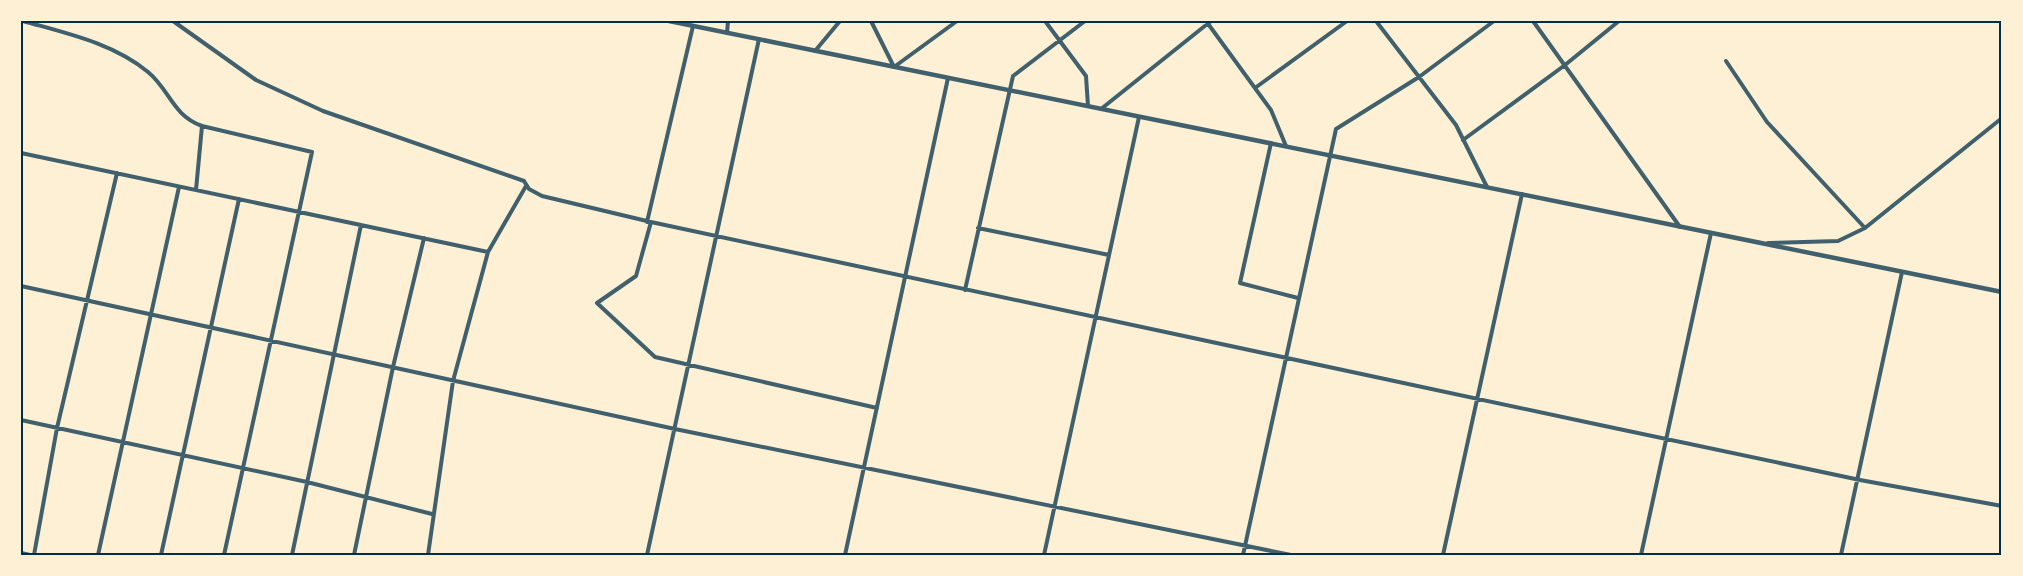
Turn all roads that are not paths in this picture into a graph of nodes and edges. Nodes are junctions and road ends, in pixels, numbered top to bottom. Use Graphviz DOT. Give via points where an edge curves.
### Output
graph roads {
  1 [pos="23,21"];
  2 [pos="173,21"];
  3 [pos="669,21"];
  4 [pos="728,21"];
  5 [pos="840,21"];
  6 [pos="871,21"];
  7 [pos="957,21"];
  8 [pos="1045,21"];
  9 [pos="1085,21"];
  10 [pos="1347,21"];
  11 [pos="1376,21"];
  12 [pos="1494,21"];
  13 [pos="1533,21"];
  14 [pos="1619,21"];
  15 [pos="1208,22"];
  16 [pos="693,26"];
  17 [pos="727,33"];
  18 [pos="759,39"];
  19 [pos="1060,40"];
  20 [pos="815,51"];
  21 [pos="1726,61"];
  22 [pos="1565,65"];
  23 [pos="894,67"];
  24 [pos="1419,77"];
  25 [pos="948,78"];
  26 [pos="1255,88"];
  27 [pos="1009,90"];
  28 [pos="1088,106"];
  29 [pos="1101,109"];
  30 [pos="1139,117"];
  31 [pos="2002,118"];
  32 [pos="202,126"];
  33 [pos="1463,140"];
  34 [pos="1270,143"];
  35 [pos="1286,146"];
  36 [pos="21,153"];
  37 [pos="1329,155"];
  38 [pos="117,173"];
  39 [pos="527,185"];
  40 [pos="179,186"];
  41 [pos="1488,188"];
  42 [pos="196,190"];
  43 [pos="1522,195"];
  44 [pos="239,199"];
  45 [pos="299,212"];
  46 [pos="649,222"];
  47 [pos="361,225"];
  48 [pos="1680,227"];
  49 [pos="978,228"];
  50 [pos="1865,228"];
  51 [pos="1711,233"];
  52 [pos="716,237"];
  53 [pos="424,238"];
  54 [pos="1762,243"];
  55 [pos="488,252"];
  56 [pos="1109,255"];
  57 [pos="1902,272"];
  58 [pos="905,277"];
  59 [pos="21,286"];
  60 [pos="964,290"];
  61 [pos="2002,292"];
  62 [pos="1299,298"];
  63 [pos="87,301"];
  64 [pos="151,315"];
  65 [pos="1096,318"];
  66 [pos="211,328"];
  67 [pos="270,341"];
  68 [pos="335,355"];
  69 [pos="1286,358"];
  70 [pos="689,365"];
  71 [pos="393,367"];
  72 [pos="453,381"];
  73 [pos="1477,398"];
  74 [pos="877,408"];
  75 [pos="21,420"];
  76 [pos="57,428"];
  77 [pos="675,429"];
  78 [pos="1667,438"];
  79 [pos="123,442"];
  80 [pos="183,455"];
  81 [pos="243,468"];
  82 [pos="864,468"];
  83 [pos="1858,479"];
  84 [pos="308,482"];
  85 [pos="366,496"];
  86 [pos="2002,506"];
  87 [pos="1054,507"];
  88 [pos="432,514"];
  89 [pos="1245,546"];
  90 [pos="21,553"];
  91 [pos="32,555"];
  92 [pos="99,555"];
  93 [pos="161,555"];
  94 [pos="224,555"];
  95 [pos="292,555"];
  96 [pos="354,555"];
  97 [pos="428,555"];
  98 [pos="647,555"];
  99 [pos="845,555"];
  100 [pos="1044,555"];
  101 [pos="1243,555"];
  102 [pos="1291,555"];
  103 [pos="1443,555"];
  104 [pos="1641,555"];
  105 [pos="1841,555"];
  1 -- 32 [label="street" via="82,38 132,60 150,74 186,120"];
  2 -- 39 [label="street" via="256,80 323,111"];
  3 -- 16 [label="street"];
  4 -- 17 [label="street"];
  5 -- 20 [label="street"];
  6 -- 23 [label="street"];
  7 -- 23 [label="street"];
  8 -- 19 [label="street"];
  9 -- 19 [label="street"];
  10 -- 26 [label="street"];
  11 -- 24 [label="street"];
  12 -- 24 [label="street"];
  13 -- 22 [label="street"];
  14 -- 22 [label="street"];
  15 -- 26 [label="street"];
  15 -- 29 [label="street"];
  16 -- 17 [label="street"];
  16 -- 46 [label="street"];
  17 -- 18 [label="street"];
  18 -- 20 [label="street"];
  18 -- 52 [label="street"];
  19 -- 27 [label="street" via="1014,76"];
  19 -- 28 [label="street" via="1086,76"];
  20 -- 23 [label="street"];
  21 -- 50 [label="street" via="1767,122"];
  22 -- 33 [label="street"];
  22 -- 48 [label="street"];
  23 -- 25 [label="street"];
  24 -- 33 [label="street"];
  24 -- 37 [label="street" via="1336,129"];
  25 -- 27 [label="street"];
  25 -- 58 [label="street"];
  26 -- 35 [label="street" via="1271,110"];
  27 -- 28 [label="street"];
  27 -- 49 [label="street"];
  28 -- 29 [label="street"];
  29 -- 30 [label="street"];
  30 -- 34 [label="street"];
  30 -- 56 [label="street"];
  31 -- 50 [label="street"];
  32 -- 42 [label="street"];
  32 -- 45 [label="street" via="312,152"];
  33 -- 41 [label="street"];
  34 -- 35 [label="street"];
  34 -- 62 [label="street" via="1240,283"];
  35 -- 37 [label="street"];
  36 -- 38 [label="street"];
  37 -- 41 [label="street"];
  37 -- 62 [label="street"];
  38 -- 40 [label="street"];
  38 -- 63 [label="street"];
  39 -- 46 [label="street" via="542,196"];
  39 -- 55 [label="street"];
  40 -- 42 [label="street"];
  40 -- 64 [label="street"];
  41 -- 43 [label="street"];
  42 -- 44 [label="street"];
  43 -- 48 [label="street"];
  43 -- 73 [label="street"];
  44 -- 45 [label="street"];
  44 -- 66 [label="street"];
  45 -- 47 [label="street"];
  45 -- 67 [label="street"];
  46 -- 52 [label="street"];
  46 -- 70 [label="street" via="636,276 597,303 654,357"];
  47 -- 53 [label="street"];
  47 -- 68 [label="street"];
  48 -- 51 [label="street"];
  49 -- 56 [label="street"];
  49 -- 60 [label="street"];
  50 -- 54 [label="street" via="1838,241"];
  51 -- 54 [label="street"];
  51 -- 78 [label="street"];
  52 -- 58 [label="street"];
  52 -- 70 [label="street"];
  53 -- 55 [label="street"];
  53 -- 71 [label="street"];
  54 -- 57 [label="street"];
  55 -- 72 [label="street"];
  56 -- 65 [label="street"];
  57 -- 61 [label="street"];
  57 -- 83 [label="street"];
  58 -- 60 [label="street"];
  58 -- 74 [label="street"];
  59 -- 63 [label="street"];
  60 -- 65 [label="street"];
  62 -- 69 [label="street"];
  63 -- 64 [label="street"];
  63 -- 76 [label="street"];
  64 -- 66 [label="street"];
  64 -- 79 [label="street"];
  65 -- 69 [label="street"];
  65 -- 87 [label="street"];
  66 -- 67 [label="street"];
  66 -- 80 [label="street"];
  67 -- 68 [label="street"];
  67 -- 81 [label="street"];
  68 -- 71 [label="street"];
  68 -- 84 [label="street"];
  69 -- 73 [label="street"];
  69 -- 89 [label="street"];
  70 -- 74 [label="street"];
  70 -- 77 [label="street"];
  71 -- 72 [label="street"];
  71 -- 85 [label="street"];
  72 -- 77 [label="street"];
  72 -- 88 [label="street"];
  73 -- 78 [label="street"];
  73 -- 103 [label="street"];
  74 -- 82 [label="street"];
  75 -- 76 [label="street"];
  76 -- 79 [label="street"];
  76 -- 91 [label="street"];
  77 -- 82 [label="street"];
  77 -- 98 [label="street"];
  78 -- 83 [label="street"];
  78 -- 104 [label="street"];
  79 -- 80 [label="street"];
  79 -- 92 [label="street"];
  80 -- 81 [label="street"];
  80 -- 93 [label="street"];
  81 -- 84 [label="street"];
  81 -- 94 [label="street"];
  82 -- 87 [label="street"];
  82 -- 99 [label="street"];
  83 -- 86 [label="street"];
  83 -- 105 [label="street"];
  84 -- 85 [label="street"];
  84 -- 95 [label="street"];
  85 -- 88 [label="street"];
  85 -- 96 [label="street"];
  87 -- 89 [label="street"];
  87 -- 100 [label="street"];
  88 -- 97 [label="street"];
  89 -- 101 [label="street"];
  89 -- 102 [label="street"];
  90 -- 91 [label="street"];
}
